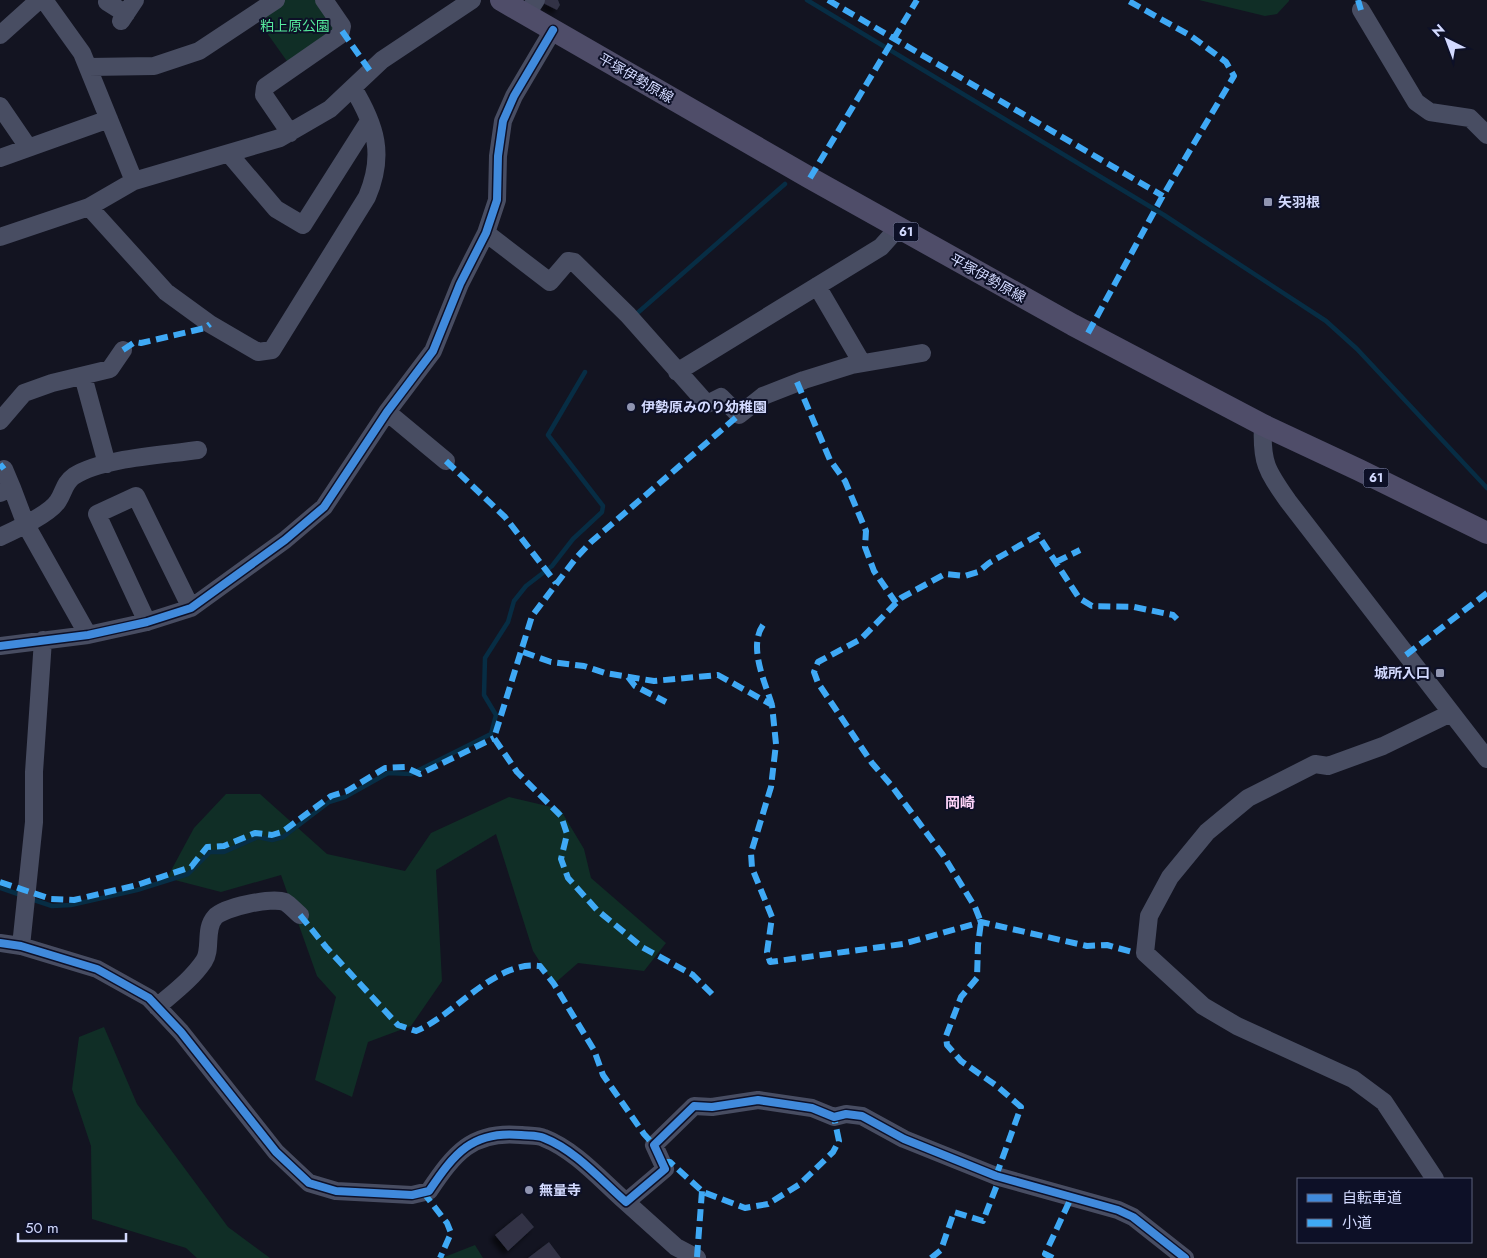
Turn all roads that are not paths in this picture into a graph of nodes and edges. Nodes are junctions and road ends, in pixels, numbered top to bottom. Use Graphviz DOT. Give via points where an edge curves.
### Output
graph roads {
  1 [pos="39,0"];
  2 [pos="44,0"];
  3 [pos="276,0"];
  4 [pos="324,0"];
  5 [pos="472,0"];
  6 [pos="501,0"];
  7 [pos="107,2"];
  8 [pos="531,7"];
  9 [pos="1361,10"];
  10 [pos="127,12"];
  11 [pos="553,30"];
  12 [pos="0,35"];
  13 [pos="89,67"];
  14 [pos="353,88"];
  15 [pos="0,106"];
  16 [pos="109,119"];
  17 [pos="369,121"];
  18 [pos="290,132"];
  19 [pos="1487,135"];
  20 [pos="28,147"];
  21 [pos="230,155"];
  22 [pos="0,158"];
  23 [pos="134,182"];
  24 [pos="89,206"];
  25 [pos="898,228"];
  26 [pos="486,233"];
  27 [pos="0,237"];
  28 [pos="817,286"];
  29 [pos="123,350"];
  30 [pos="922,353"];
  31 [pos="862,363"];
  32 [pos="677,372"];
  33 [pos="83,376"];
  34 [pos="387,412"];
  35 [pos="0,420"];
  36 [pos="1263,425"];
  37 [pos="198,450"];
  38 [pos="446,461"];
  39 [pos="107,464"];
  40 [pos="4,469"];
  41 [pos="6,490"];
  42 [pos="26,525"];
  43 [pos="1487,533"];
  44 [pos="0,537"];
  45 [pos="191,608"];
  46 [pos="147,622"];
  47 [pos="88,634"];
  48 [pos="42,640"];
  49 [pos="0,646"];
  50 [pos="1451,713"];
  51 [pos="1487,759"];
  52 [pos="300,915"];
  53 [pos="0,943"];
  54 [pos="21,946"];
  55 [pos="157,1007"];
  56 [pos="1434,1178"];
  57 [pos="626,1202"];
  58 [pos="697,1258"];
  59 [pos="1185,1258"];
  1 -- 12 [label="street"];
  2 -- 13 [label="street"];
  3 -- 13 [label="street" via="199,51 154,66"];
  4 -- 18 [label="street" via="342,26 340,35 265,87 264,95"];
  5 -- 14 [label="street" via="382,60"];
  6 -- 8 [label="main road, 平塚伊勢原線 / 61"];
  7 -- 10 [label="street"];
  8 -- 11 [label="main road, 平塚伊勢原線 / 61"];
  9 -- 19 [label="street" via="1416,102 1430,112 1470,118"];
  11 -- 25 [label="main road, 平塚伊勢原線 / 61"];
  11 -- 26 [label="street" via="503,121 496,200"];
  13 -- 16 [label="street"];
  14 -- 17 [label="street" via="367,111"];
  14 -- 18 [label="street" via="330,110"];
  15 -- 20 [label="street"];
  16 -- 20 [label="street"];
  16 -- 23 [label="street"];
  17 -- 21 [label="street" via="303,226 276,209"];
  17 -- 24 [label="street" via="378,151 376,178 367,198 272,350 258,352 210,324 166,292"];
  18 -- 21 [label="street"];
  20 -- 22 [label="street"];
  21 -- 23 [label="street"];
  23 -- 24 [label="street"];
  24 -- 27 [label="street"];
  25 -- 28 [label="street" via="881,247"];
  25 -- 36 [label="main road, 平塚伊勢原線 / 61"];
  26 -- 32 [label="street" via="550,282 568,261 574,262 628,315"];
  26 -- 34 [label="street" via="460,284 433,351"];
  28 -- 31 [label="street"];
  28 -- 32 [label="street"];
  29 -- 33 [label="street" via="110,369"];
  30 -- 31 [label="street"];
  31 -- 32 [label="street" via="763,396 739,415 721,397 707,404"];
  33 -- 35 [label="street" via="24,392"];
  33 -- 39 [label="street"];
  34 -- 38 [label="street"];
  34 -- 45 [label="street" via="324,506 284,540"];
  36 -- 43 [label="main road, 平塚伊勢原線 / 61"];
  36 -- 50 [label="street" via="1262,452 1275,483"];
  37 -- 39 [label="street"];
  39 -- 42 [label="street" via="75,476 65,484 58,502"];
  40 -- 41 [label="street"];
  41 -- 42 [label="street"];
  42 -- 44 [label="street"];
  42 -- 47 [label="street"];
  45 -- 46 [label="street"];
  45 -- 46 [label="street" via="136,496 97,514"];
  46 -- 47 [label="street"];
  47 -- 48 [label="street"];
  48 -- 49 [label="street"];
  48 -- 54 [label="street" via="34,822"];
  50 -- 51 [label="street"];
  50 -- 56 [label="street" via="1382,746 1328,766 1316,764 1248,798 1207,832 1170,877 1149,916 1145,953 1203,1006 1237,1026 1354,1079 1384,1102"];
  52 -- 55 [label="street" via="286,902 274,900 227,909 214,917 209,927 206,958 197,972"];
  53 -- 54 [label="street"];
  54 -- 55 [label="street" via="97,969 149,998"];
  55 -- 57 [label="street" via="182,1032 276,1152 309,1183 336,1191 412,1195 429,1190 450,1160 475,1140 511,1134 543,1137 565,1150"];
  57 -- 58 [label="street" via="676,1248"];
  57 -- 59 [label="street" via="665,1169 654,1145 694,1106 712,1107 758,1100 812,1108 834,1117 846,1114 862,1116 904,1139 996,1176 1118,1210 1133,1217"];
}
